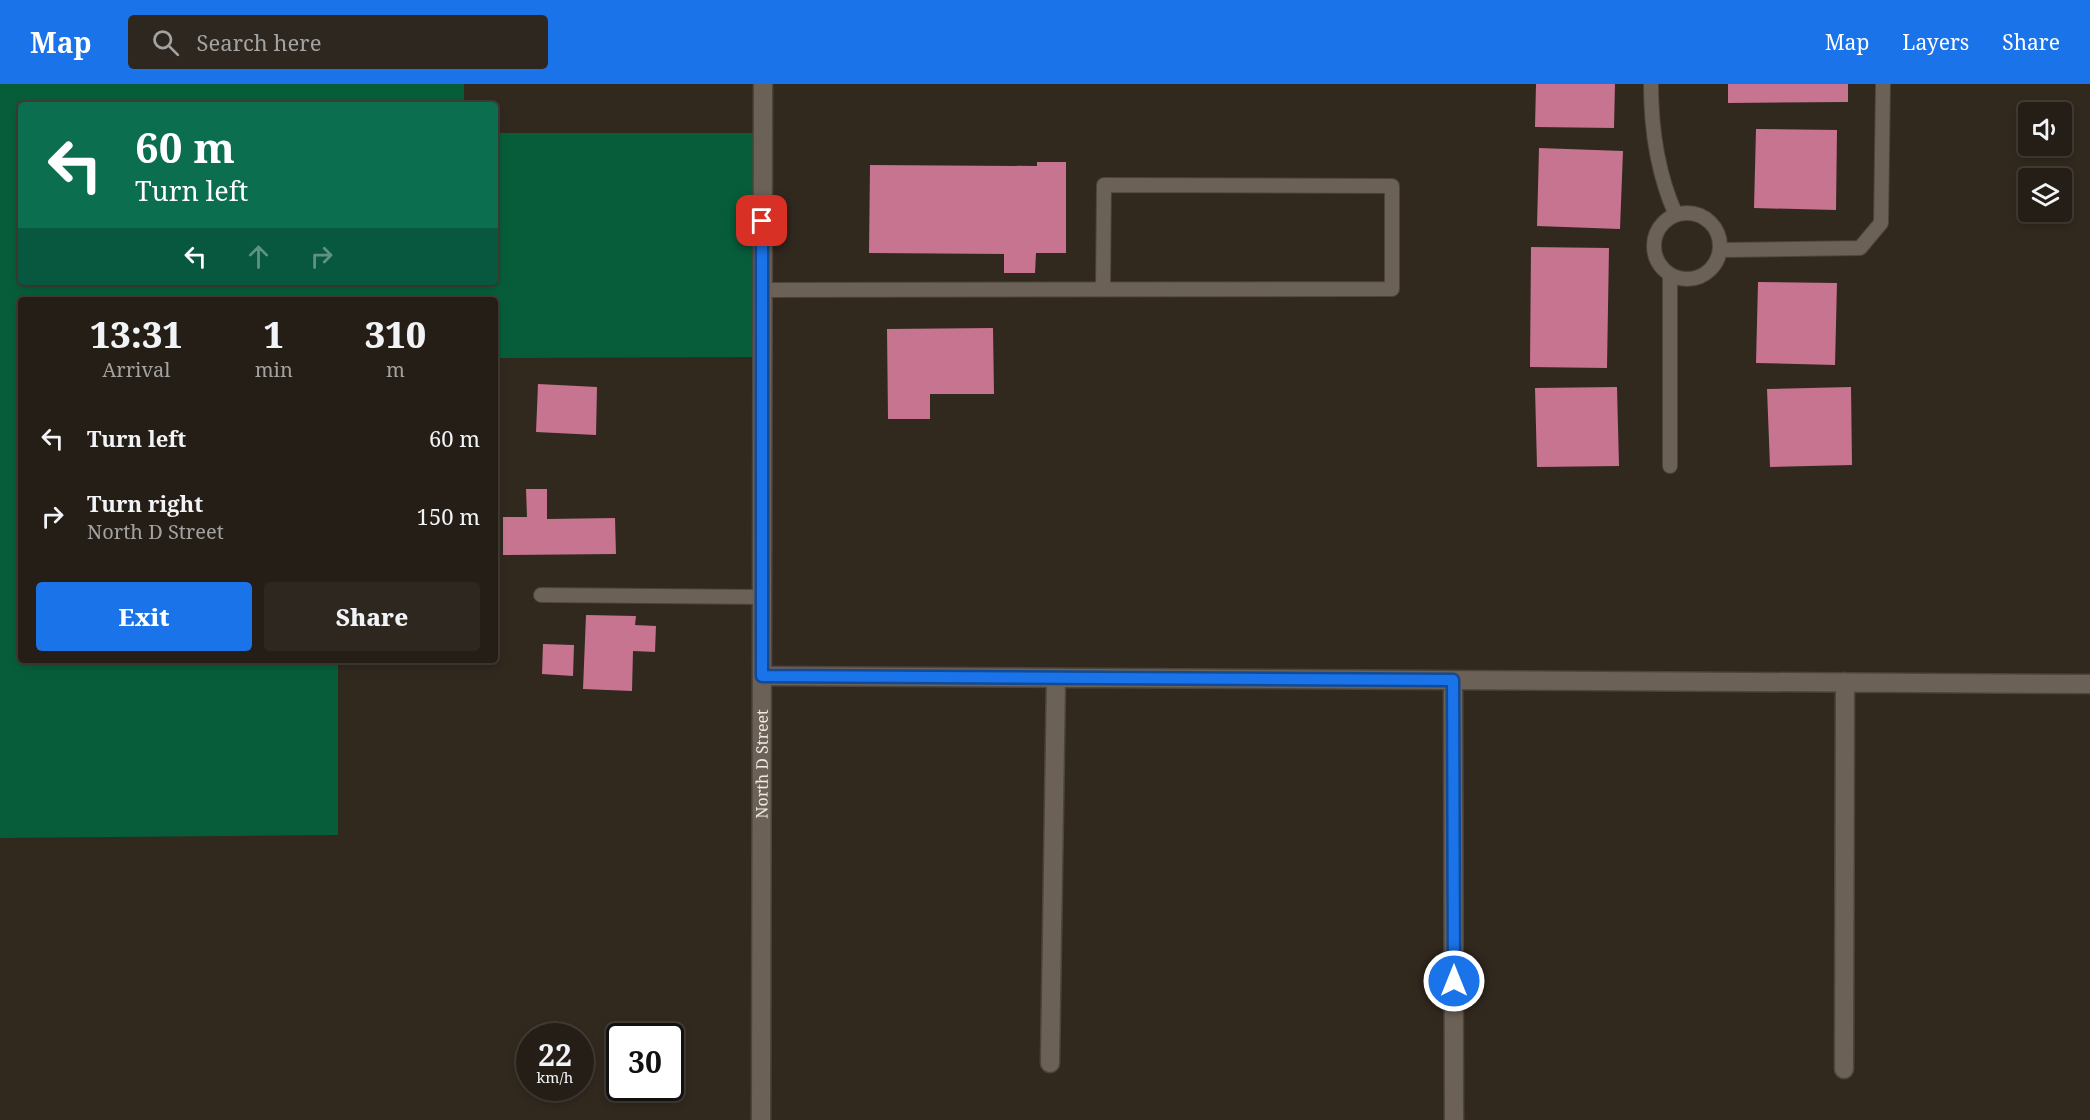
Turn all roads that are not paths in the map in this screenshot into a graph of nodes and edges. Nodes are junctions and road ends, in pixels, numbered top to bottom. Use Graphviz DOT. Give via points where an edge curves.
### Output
graph roads {
  1 [pos="763,84"];
  2 [pos="1651,84"];
  3 [pos="1883,84"];
  4 [pos="1676,215"];
  5 [pos="1721,250"];
  6 [pos="1670,275"];
  7 [pos="1103,289"];
  8 [pos="761,290"];
  9 [pos="1670,466"];
  10 [pos="540,595"];
  11 [pos="762,597"];
  12 [pos="762,676"];
  13 [pos="1056,678"];
  14 [pos="1453,680"];
  15 [pos="1845,682"];
  16 [pos="2090,684"];
  17 [pos="1050,1063"];
  18 [pos="1844,1069"];
  19 [pos="761,1120"];
  20 [pos="1454,1120"];
  1 -- 8 [label="street, North D Street"];
  2 -- 4 [label="lane" via="1655,148"];
  3 -- 5 [label="lane" via="1881,223 1860,248"];
  4 -- 5 [label="lane" via="1687,213 1708,220 1716,229"];
  4 -- 6 [label="lane" via="1659,228 1655,238 1656,259"];
  5 -- 6 [label="lane" via="1718,261 1702,277 1691,280"];
  6 -- 9 [label="lane"];
  7 -- 7 [label="lane" via="1392,289 1392,186 1104,185"];
  7 -- 8 [label="lane"];
  8 -- 11 [label="street, North D Street"];
  10 -- 11 [label="lane"];
  11 -- 12 [label="street, North D Street"];
  12 -- 13 [label="street"];
  12 -- 19 [label="street, North D Street"];
  13 -- 14 [label="street"];
  13 -- 17 [label="street"];
  14 -- 15 [label="street"];
  14 -- 20 [label="street"];
  15 -- 16 [label="street"];
  15 -- 18 [label="street"];
}
